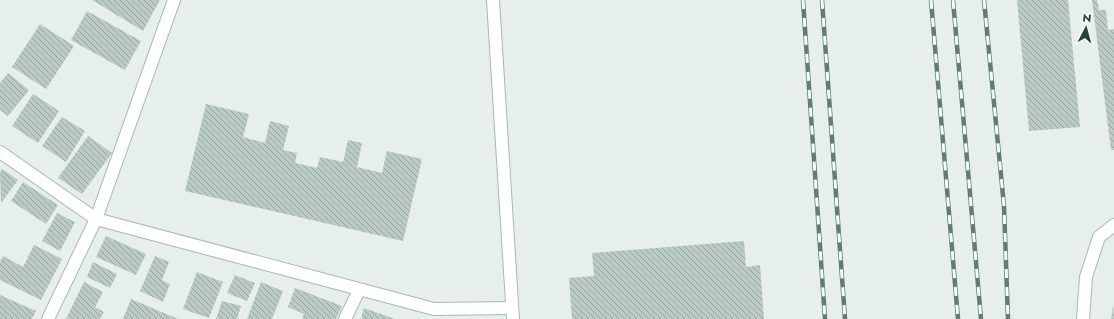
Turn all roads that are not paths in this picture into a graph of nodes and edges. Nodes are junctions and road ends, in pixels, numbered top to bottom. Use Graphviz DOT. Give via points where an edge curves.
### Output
graph roads {
  1 [pos="174,0"];
  2 [pos="493,0"];
  3 [pos="0,152"];
  4 [pos="96,219"];
  5 [pos="1114,225"];
  6 [pos="359,290"];
  7 [pos="513,313"];
  8 [pos="48,319"];
  9 [pos="345,319"];
  10 [pos="1083,319"];
  1 -- 4 [label="street"];
  2 -- 7 [label="street"];
  3 -- 4 [label="street"];
  4 -- 6 [label="street"];
  4 -- 8 [label="street"];
  5 -- 10 [label="street" via="1099,237 1086,277"];
  6 -- 7 [label="street" via="434,308"];
  6 -- 9 [label="street"];
}
